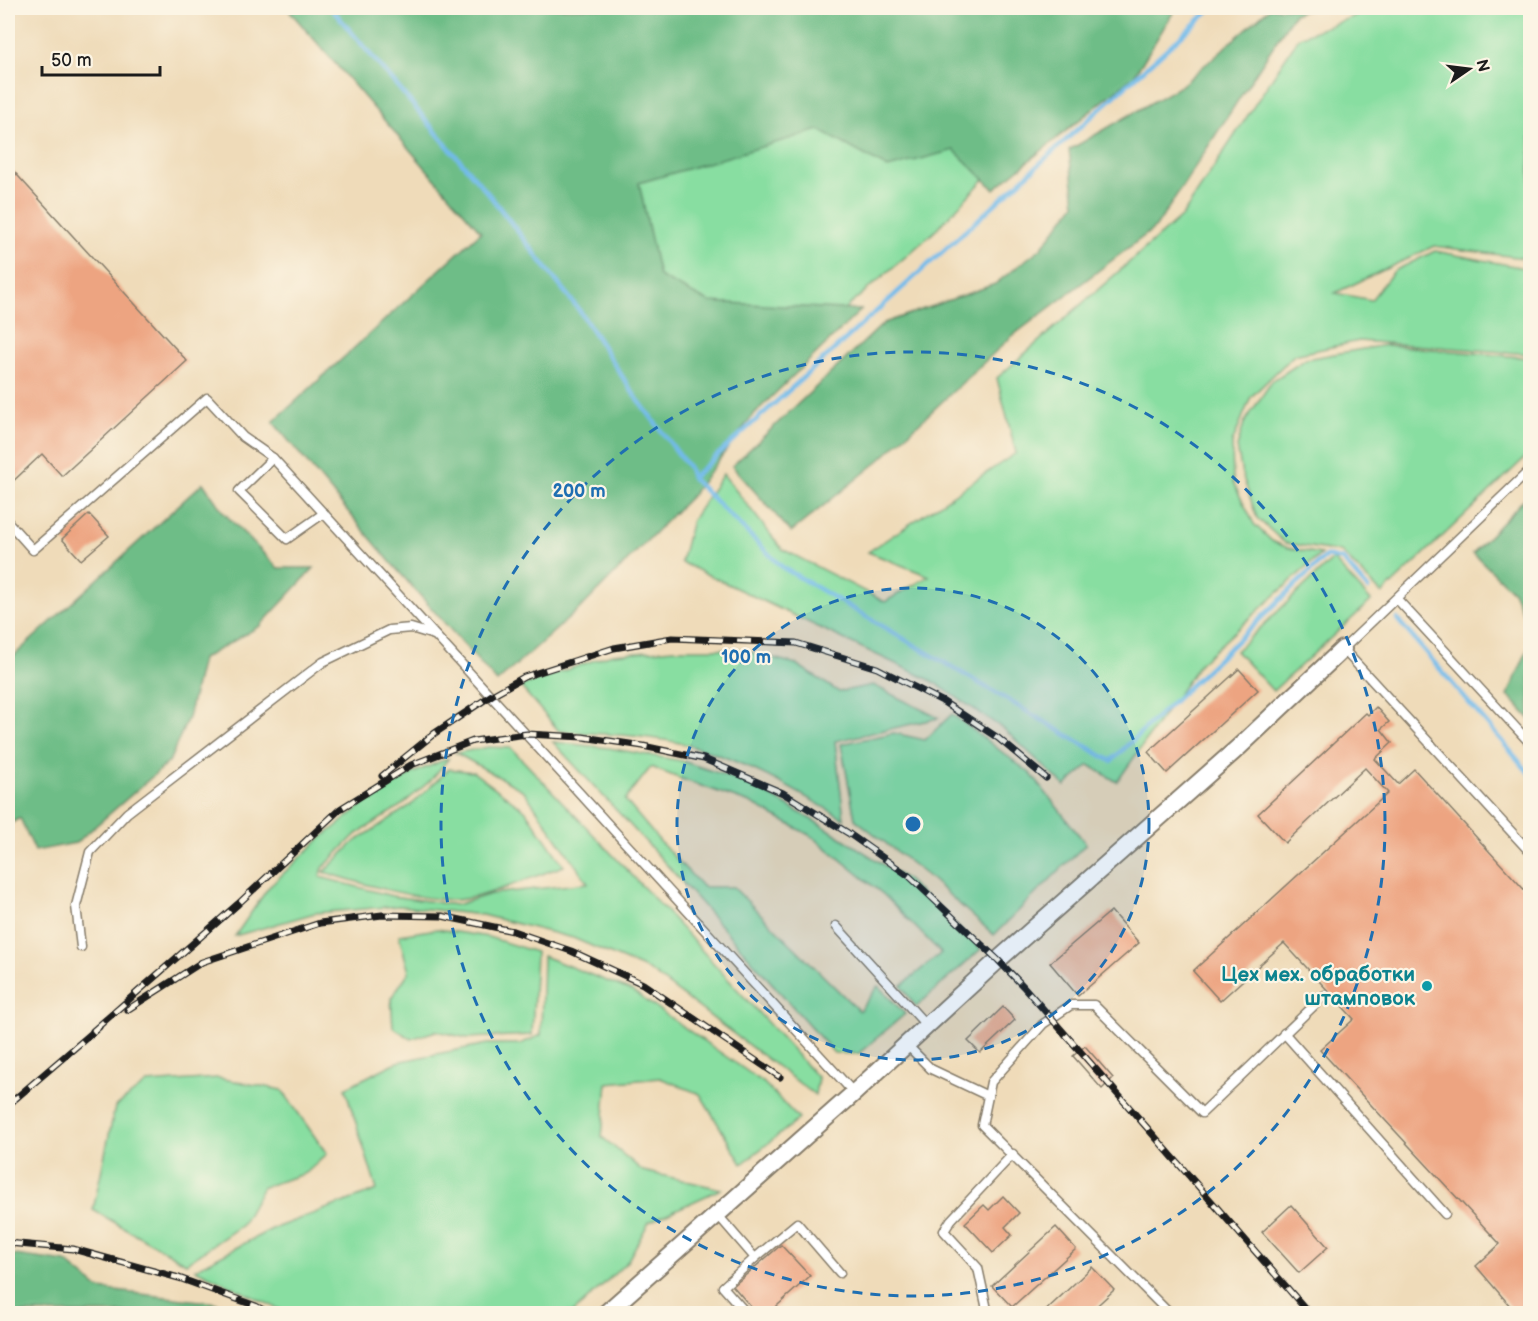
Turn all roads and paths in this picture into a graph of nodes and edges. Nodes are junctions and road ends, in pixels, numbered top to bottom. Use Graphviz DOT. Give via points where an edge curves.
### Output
graph roads {
  1 [pos="273,458"];
  2 [pos="1530,470"];
  3 [pos="324,513"];
  4 [pos="8,522"];
  5 [pos="1397,599"];
  6 [pos="435,635"];
  7 [pos="1343,649"];
  8 [pos="1530,743"];
  9 [pos="1530,852"];
  10 [pos="836,927"];
  11 [pos="81,947"];
  12 [pos="1325,995"];
  13 [pos="927,1026"];
  14 [pos="1284,1034"];
  15 [pos="908,1045"];
  16 [pos="854,1093"];
  17 [pos="988,1096"];
  18 [pos="1013,1154"];
  19 [pos="717,1214"];
  20 [pos="1445,1214"];
  21 [pos="754,1258"];
  22 [pos="840,1273"];
  23 [pos="605,1314"];
  24 [pos="747,1314"];
  25 [pos="988,1314"];
  26 [pos="1170,1314"];
  1 -- 3 [label="lane"];
  1 -- 3 [label="lane" via="239,491 287,538"];
  1 -- 4 [label="lane" via="243,437 207,398 33,550"];
  2 -- 5 [label="lane"];
  3 -- 6 [label="lane"];
  5 -- 7 [label="lane"];
  5 -- 8 [label="lane"];
  6 -- 11 [label="lane" via="411,628 389,630 323,662 127,813 90,852 76,906"];
  6 -- 16 [label="lane"];
  7 -- 9 [label="lane"];
  7 -- 13 [label="street"];
  10 -- 13 [label="lane"];
  12 -- 14 [label="lane"];
  13 -- 15 [label="street"];
  14 -- 17 [label="lane" via="1202,1113 1094,1005 1071,1005 1043,1024 991,1082"];
  14 -- 20 [label="lane"];
  15 -- 16 [label="street"];
  15 -- 17 [label="lane" via="931,1069"];
  16 -- 19 [label="street"];
  17 -- 18 [label="lane" via="982,1125"];
  18 -- 25 [label="lane" via="944,1231 978,1268"];
  18 -- 26 [label="lane"];
  19 -- 21 [label="lane"];
  19 -- 23 [label="street"];
  21 -- 22 [label="lane" via="797,1223"];
  21 -- 24 [label="lane" via="723,1287"];
}
